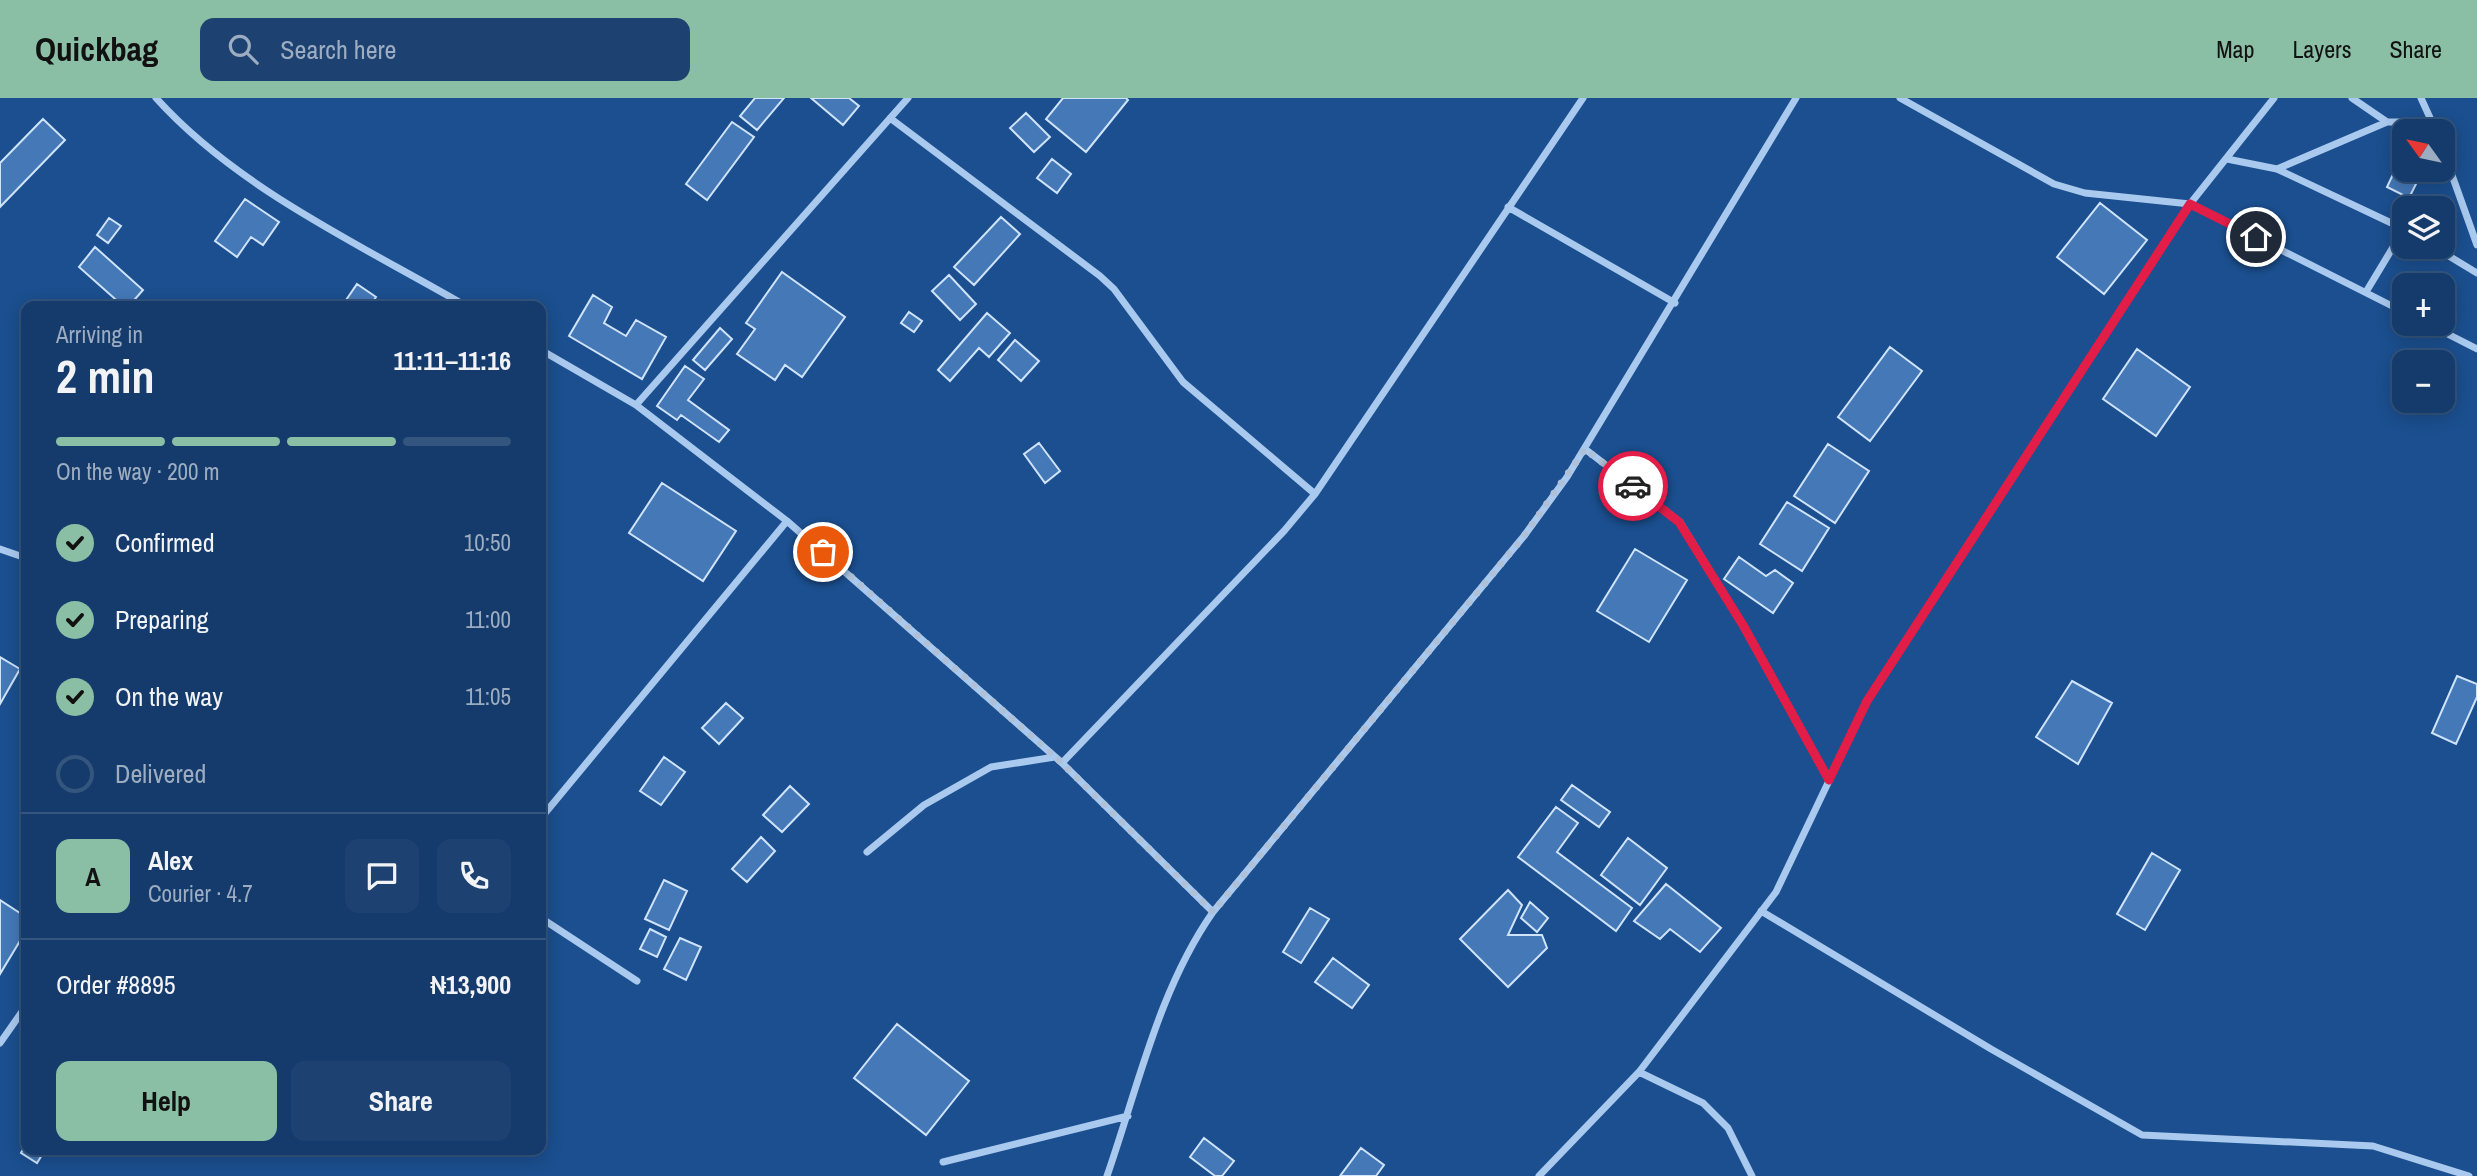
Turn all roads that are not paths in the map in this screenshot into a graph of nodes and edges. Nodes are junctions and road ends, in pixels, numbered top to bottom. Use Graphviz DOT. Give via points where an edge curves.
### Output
graph roads {
  1 [pos="156,98"];
  2 [pos="908,98"];
  3 [pos="1583,98"];
  4 [pos="1797,98"];
  5 [pos="1900,98"];
  6 [pos="2274,98"];
  7 [pos="2352,98"];
  8 [pos="2421,98"];
  9 [pos="890,118"];
  10 [pos="2431,119"];
  11 [pos="2387,122"];
  12 [pos="2392,122"];
  13 [pos="2227,159"];
  14 [pos="2277,169"];
  15 [pos="2454,182"];
  16 [pos="2190,204"];
  17 [pos="1508,207"];
  18 [pos="2477,245"];
  19 [pos="2454,259"];
  20 [pos="2477,273"];
  21 [pos="2366,292"];
  22 [pos="457,301"];
  23 [pos="1675,303"];
  24 [pos="2392,306"];
  25 [pos="2452,336"];
  26 [pos="2477,349"];
  27 [pos="546,353"];
  28 [pos="636,405"];
  29 [pos="1585,449"];
  30 [pos="1315,494"];
  31 [pos="787,521"];
  32 [pos="0,549"];
  33 [pos="21,556"];
  34 [pos="1055,757"];
  35 [pos="1062,763"];
  36 [pos="1829,780"];
  37 [pos="546,812"];
  38 [pos="867,852"];
  39 [pos="1761,911"];
  40 [pos="1213,912"];
  41 [pos="546,921"];
  42 [pos="637,981"];
  43 [pos="21,1013"];
  44 [pos="0,1043"];
  45 [pos="1639,1072"];
  46 [pos="1128,1116"];
  47 [pos="943,1162"];
  48 [pos="1107,1176"];
  49 [pos="1539,1176"];
  50 [pos="1752,1176"];
  51 [pos="2469,1176"];
  1 -- 22 [label="street" via="215,156"];
  2 -- 9 [label="street"];
  3 -- 17 [label="street"];
  4 -- 23 [label="street"];
  5 -- 16 [label="street" via="2054,184 2085,193"];
  6 -- 13 [label="street"];
  7 -- 11 [label="street"];
  8 -- 10 [label="street"];
  9 -- 28 [label="street"];
  9 -- 30 [label="street" via="1100,276 1183,382"];
  11 -- 12 [label="street"];
  11 -- 14 [label="street"];
  13 -- 14 [label="street"];
  13 -- 16 [label="street"];
  14 -- 21 [label="street" via="2404,229"];
  15 -- 18 [label="street"];
  16 -- 21 [label="street"];
  16 -- 36 [label="street" via="1867,701"];
  17 -- 23 [label="street"];
  17 -- 30 [label="street"];
  19 -- 20 [label="street"];
  21 -- 24 [label="street"];
  23 -- 29 [label="street"];
  25 -- 26 [label="street"];
  27 -- 28 [label="street"];
  28 -- 31 [label="street"];
  29 -- 36 [label="street" via="1679,522 1743,625"];
  29 -- 40 [label="street" via="1524,536"];
  30 -- 35 [label="street"];
  31 -- 34 [label="street"];
  31 -- 37 [label="street"];
  32 -- 33 [label="street"];
  34 -- 35 [label="street"];
  34 -- 38 [label="street" via="991,767 924,806"];
  35 -- 40 [label="street"];
  36 -- 39 [label="street" via="1776,892"];
  39 -- 45 [label="street"];
  39 -- 51 [label="street" via="2142,1135 2373,1146"];
  40 -- 46 [label="street" via="1192,942 1173,983"];
  41 -- 42 [label="street"];
  43 -- 44 [label="street"];
  45 -- 49 [label="street"];
  45 -- 50 [label="street" via="1703,1103 1728,1128"];
  46 -- 47 [label="street"];
  46 -- 48 [label="street"];
}
